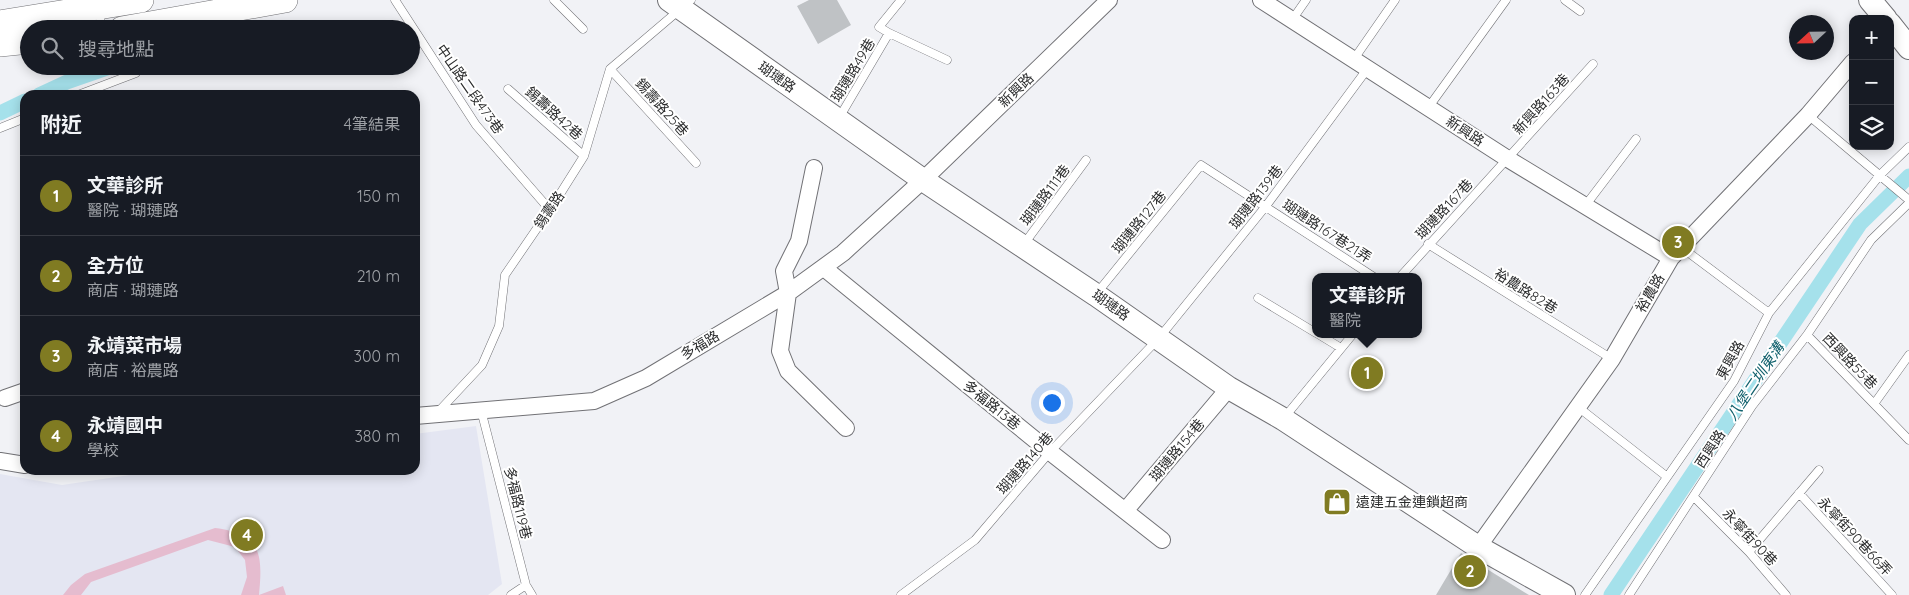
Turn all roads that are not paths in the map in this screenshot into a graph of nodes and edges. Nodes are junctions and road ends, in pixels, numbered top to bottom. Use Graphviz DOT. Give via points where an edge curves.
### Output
graph roads {
  1 [pos="284,0"];
  2 [pos="395,0"];
  3 [pos="554,0"];
  4 [pos="901,0"];
  5 [pos="1109,0"];
  6 [pos="1262,0"];
  7 [pos="1306,0"];
  8 [pos="1395,0"];
  9 [pos="1506,0"];
  10 [pos="1565,0"];
  11 [pos="1870,0"];
  12 [pos="680,3"];
  13 [pos="103,10"];
  14 [pos="1580,10"];
  15 [pos="147,13"];
  16 [pos="1883,15"];
  17 [pos="136,20"];
  18 [pos="408,20"];
  19 [pos="1292,20"];
  20 [pos="0,22"];
  21 [pos="583,29"];
  22 [pos="1894,29"];
  23 [pos="890,34"];
  24 [pos="420,39"];
  25 [pos="20,42"];
  26 [pos="0,44"];
  27 [pos="1909,48"];
  28 [pos="947,60"];
  29 [pos="1361,64"];
  30 [pos="1593,64"];
  31 [pos="1849,67"];
  32 [pos="610,69"];
  33 [pos="133,75"];
  34 [pos="508,89"];
  35 [pos="92,90"];
  36 [pos="1428,108"];
  37 [pos="1808,115"];
  38 [pos="20,120"];
  39 [pos="838,120"];
  40 [pos="0,128"];
  41 [pos="1636,139"];
  42 [pos="1909,147"];
  43 [pos="584,156"];
  44 [pos="1508,159"];
  45 [pos="1086,160"];
  46 [pos="696,163"];
  47 [pos="1201,165"];
  48 [pos="814,168"];
  49 [pos="1880,175"];
  50 [pos="923,180"];
  51 [pos="1909,201"];
  52 [pos="1266,206"];
  53 [pos="1585,206"];
  54 [pos="550,210"];
  55 [pos="1428,244"];
  56 [pos="1023,245"];
  57 [pos="1676,253"];
  58 [pos="824,268"];
  59 [pos="1368,273"];
  60 [pos="1403,273"];
  61 [pos="788,293"];
  62 [pos="1096,295"];
  63 [pos="1258,298"];
  64 [pos="1769,313"];
  65 [pos="1312,330"];
  66 [pos="1807,335"];
  67 [pos="1159,338"];
  68 [pos="1325,338"];
  69 [pos="1350,338"];
  70 [pos="1341,348"];
  71 [pos="1909,355"];
  72 [pos="1612,359"];
  73 [pos="1229,388"];
  74 [pos="20,392"];
  75 [pos="5,398"];
  76 [pos="1874,404"];
  77 [pos="1578,407"];
  78 [pos="482,410"];
  79 [pos="436,414"];
  80 [pos="420,416"];
  81 [pos="1283,419"];
  82 [pos="846,428"];
  83 [pos="1909,440"];
  84 [pos="1050,452"];
  85 [pos="0,461"];
  86 [pos="20,464"];
  87 [pos="1820,470"];
  88 [pos="1666,476"];
  89 [pos="1799,493"];
  90 [pos="1694,497"];
  91 [pos="1125,511"];
  92 [pos="1162,540"];
  93 [pos="1478,547"];
  94 [pos="1750,552"];
  95 [pos="526,585"];
  96 [pos="511,595"];
  97 [pos="532,595"];
  98 [pos="900,595"];
  99 [pos="1564,595"];
  100 [pos="1585,595"];
  101 [pos="1629,595"];
  102 [pos="1786,595"];
  103 [pos="1892,595"];
  1 -- 15 [label="main road"];
  2 -- 18 [label="lane, 中山路二段473巷"];
  3 -- 21 [label="lane"];
  4 -- 23 [label="lane, 瑚璉路49巷" via="879,27"];
  5 -- 50 [label="street, 新興路"];
  6 -- 19 [label="street, 新興路"];
  7 -- 19 [label="lane"];
  8 -- 29 [label="lane, 瑚璉路139巷"];
  9 -- 36 [label="lane"];
  10 -- 14 [label="lane"];
  11 -- 16 [label="street"];
  12 -- 32 [label="lane"];
  12 -- 39 [label="street, 瑚璉路"];
  13 -- 15 [label="main road"];
  13 -- 20 [label="main road"];
  15 -- 17 [label="main road"];
  19 -- 29 [label="street, 新興路"];
  22 -- 27 [label="street"];
  23 -- 28 [label="lane, 瑚璉路49巷"];
  23 -- 39 [label="lane, 瑚璉路49巷"];
  24 -- 54 [label="lane, 中山路二段473巷" via="476,125"];
  25 -- 26 [label="main road"];
  29 -- 36 [label="street, 新興路"];
  29 -- 52 [label="lane, 瑚璉路139巷"];
  30 -- 44 [label="lane, 新興路163巷"];
  31 -- 37 [label="street, 裕農路"];
  32 -- 43 [label="lane, 錫壽路"];
  32 -- 46 [label="lane, 錫壽路25巷"];
  33 -- 35 [label="lane"];
  34 -- 43 [label="lane, 錫壽路42巷"];
  36 -- 44 [label="street, 新興路"];
  37 -- 49 [label="lane"];
  37 -- 57 [label="street, 裕農路"];
  38 -- 40 [label="lane"];
  39 -- 50 [label="street, 瑚璉路"];
  41 -- 53 [label="lane"];
  42 -- 49 [label="lane, 東興路"];
  43 -- 54 [label="lane, 錫壽路"];
  44 -- 53 [label="street, 新興路"];
  44 -- 55 [label="lane, 瑚璉路167巷"];
  45 -- 56 [label="lane, 瑚璉路111巷"];
  47 -- 52 [label="lane, 瑚璉路167巷21弄"];
  47 -- 62 [label="lane, 瑚璉路127巷"];
  48 -- 61 [label="street" via="798,241 784,271"];
  49 -- 51 [label="lane"];
  49 -- 64 [label="lane, 東興路"];
  50 -- 56 [label="street, 瑚璉路"];
  50 -- 58 [label="street, 多福路"];
  51 -- 66 [label="lane, 西興路" via="1871,240"];
  52 -- 59 [label="lane, 瑚璉路167巷21弄"];
  52 -- 67 [label="lane, 瑚璉路139巷"];
  53 -- 57 [label="street, 新興路"];
  54 -- 79 [label="lane, 錫壽路" via="505,275 499,326 482,365"];
  55 -- 60 [label="lane, 瑚璉路167巷"];
  55 -- 72 [label="lane, 裕農路82巷"];
  56 -- 62 [label="street, 瑚璉路"];
  57 -- 64 [label="lane, 新興路"];
  57 -- 72 [label="street, 裕農路"];
  58 -- 61 [label="street, 多福路"];
  58 -- 84 [label="street, 多福路13巷"];
  61 -- 78 [label="street, 多福路" via="646,378 594,401"];
  61 -- 82 [label="street" via="780,351 788,371"];
  62 -- 67 [label="street, 瑚璉路"];
  63 -- 65 [label="lane"];
  64 -- 88 [label="lane, 東興路" via="1734,381"];
  66 -- 76 [label="lane, 西興路55巷"];
  66 -- 90 [label="lane, 西興路" via="1752,406"];
  67 -- 73 [label="street, 瑚璉路"];
  67 -- 84 [label="lane, 瑚璉路140巷"];
  68 -- 70 [label="lane"];
  69 -- 70 [label="lane"];
  70 -- 81 [label="lane"];
  71 -- 76 [label="lane, 西興路55巷"];
  72 -- 77 [label="street, 裕農路"];
  73 -- 81 [label="street, 瑚璉路"];
  73 -- 91 [label="street, 瑚璉路154巷"];
  74 -- 75 [label="street"];
  76 -- 83 [label="lane, 西興路55巷"];
  77 -- 88 [label="lane"];
  77 -- 93 [label="street, 裕農路"];
  78 -- 79 [label="street, 多福路"];
  78 -- 95 [label="lane, 多福路119巷"];
  79 -- 80 [label="street"];
  81 -- 93 [label="street, 瑚璉路"];
  84 -- 91 [label="street, 多福路13巷"];
  84 -- 98 [label="lane, 瑚璉路140巷" via="975,540"];
  85 -- 86 [label="street"];
  87 -- 89 [label="lane"];
  88 -- 100 [label="lane, 東興路"];
  89 -- 94 [label="lane"];
  89 -- 103 [label="lane, 永寧街90巷66弄"];
  90 -- 94 [label="lane, 永寧街90巷"];
  90 -- 101 [label="lane, 西興路"];
  91 -- 92 [label="street, 多福路13巷"];
  93 -- 99 [label="street, 瑚璉路"];
  94 -- 102 [label="lane, 永寧街90巷"];
  95 -- 96 [label="lane"];
  95 -- 97 [label="lane, 多福路119巷"];
}
